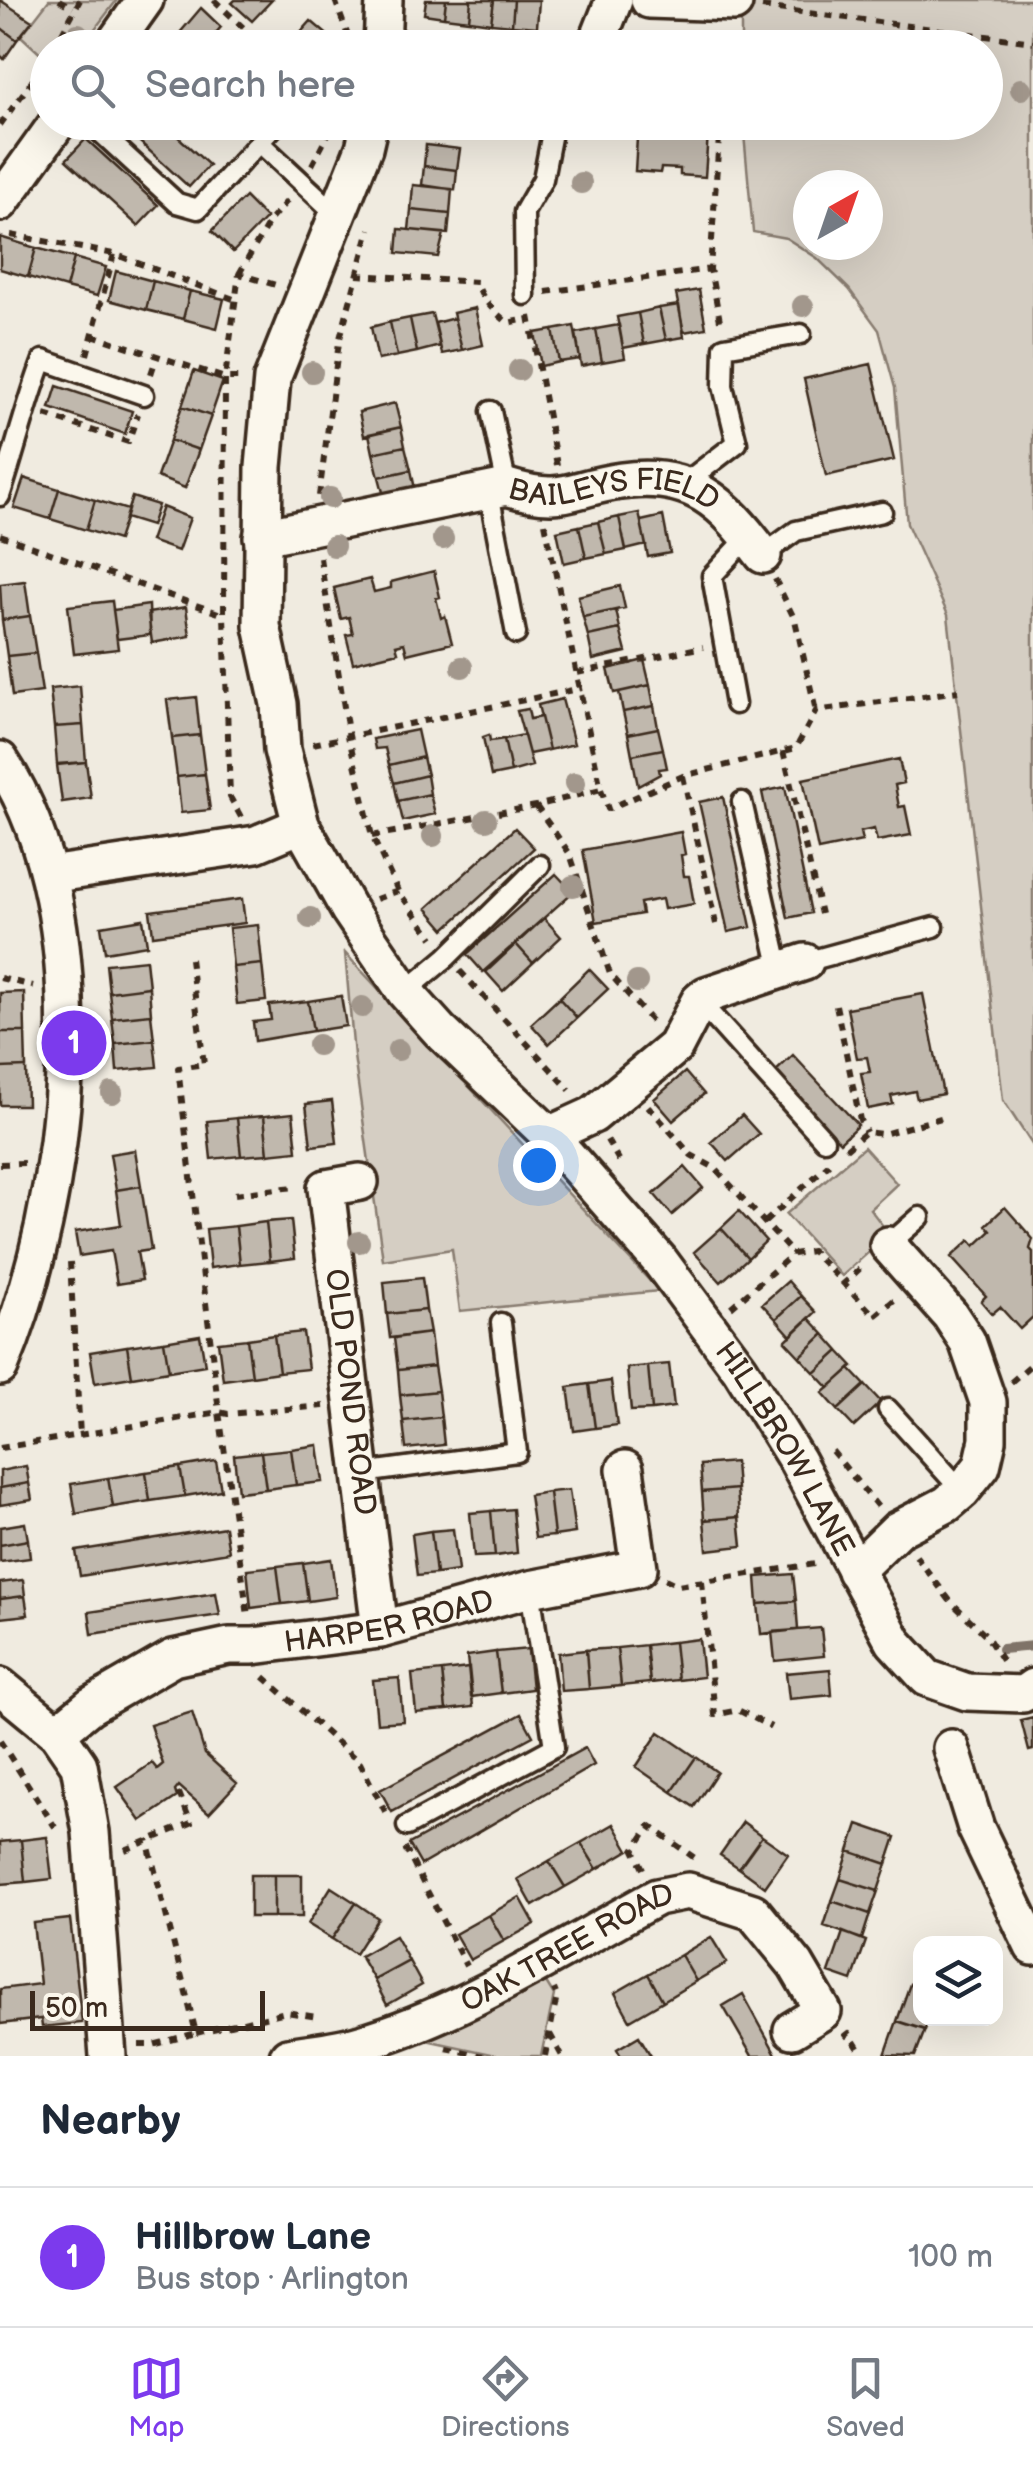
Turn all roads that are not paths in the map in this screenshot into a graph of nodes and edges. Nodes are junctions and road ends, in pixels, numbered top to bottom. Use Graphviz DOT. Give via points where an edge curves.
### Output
graph roads {
  1 [pos="145,0"];
  2 [pos="384,0"];
  3 [pos="614,0"];
  4 [pos="649,0"];
  5 [pos="734,4"];
  6 [pos="124,30"];
  7 [pos="383,30"];
  8 [pos="602,30"];
  9 [pos="43,140"];
  10 [pos="108,140"];
  11 [pos="263,140"];
  12 [pos="366,140"];
  13 [pos="551,140"];
  14 [pos="260,144"];
  15 [pos="5,184"];
  16 [pos="337,215"];
  17 [pos="525,295"];
  18 [pos="801,334"];
  19 [pos="144,396"];
  20 [pos="491,410"];
  21 [pos="685,483"];
  22 [pos="525,493"];
  23 [pos="0,496"];
  24 [pos="882,512"];
  25 [pos="262,537"];
  26 [pos="756,546"];
  27 [pos="516,634"];
  28 [pos="735,704"];
  29 [pos="0,760"];
  30 [pos="742,802"];
  31 [pos="301,825"];
  32 [pos="540,865"];
  33 [pos="50,876"];
  34 [pos="934,927"];
  35 [pos="793,966"];
  36 [pos="405,992"];
  37 [pos="699,1001"];
  38 [pos="549,1135"];
  39 [pos="824,1140"];
  40 [pos="343,1185"];
  41 [pos="920,1217"];
  42 [pos="888,1245"];
  43 [pos="501,1323"];
  44 [pos="0,1367"];
  45 [pos="888,1409"];
  46 [pos="625,1468"];
  47 [pos="363,1473"];
  48 [pos="962,1492"];
  49 [pos="849,1562"];
  50 [pos="530,1588"];
  51 [pos="380,1630"];
  52 [pos="0,1686"];
  53 [pos="1025,1691"];
  54 [pos="58,1732"];
  55 [pos="952,1748"];
  56 [pos="402,1833"];
  57 [pos="1033,1947"];
  58 [pos="792,2030"];
  59 [pos="108,2050"];
  60 [pos="355,2050"];
  61 [pos="288,2056"];
  1 -- 6 [label="street"];
  2 -- 7 [label="street"];
  3 -- 8 [label="street"];
  4 -- 5 [label="street"];
  9 -- 15 [label="street"];
  10 -- 14 [label="lane" via="176,202 198,209"];
  11 -- 14 [label="lane"];
  12 -- 16 [label="street, HILLBROW LANE"];
  13 -- 17 [label="lane" via="543,179 524,212"];
  14 -- 16 [label="lane"];
  16 -- 25 [label="street, HILLBROW LANE" via="272,379"];
  18 -- 21 [label="lane" via="724,347 723,386 737,443"];
  19 -- 23 [label="lane" via="44,360"];
  20 -- 22 [label="lane"];
  21 -- 22 [label="street, BAILEYS FIELD" via="620,481"];
  21 -- 26 [label="street, BAILEYS FIELD" via="701,490"];
  22 -- 25 [label="street, BAILEYS FIELD"];
  22 -- 27 [label="lane"];
  24 -- 26 [label="lane"];
  25 -- 31 [label="street, HILLBROW LANE" via="262,626"];
  26 -- 28 [label="lane" via="712,576"];
  29 -- 33 [label="street"];
  30 -- 35 [label="lane"];
  31 -- 33 [label="street" via="256,844"];
  31 -- 36 [label="street, HILLBROW LANE"];
  32 -- 36 [label="lane"];
  33 -- 44 [label="street" via="62,948 58,1128 42,1237"];
  34 -- 35 [label="lane"];
  35 -- 37 [label="street"];
  36 -- 38 [label="street, HILLBROW LANE"];
  37 -- 38 [label="street" via="675,1047 593,1115"];
  37 -- 39 [label="lane"];
  38 -- 49 [label="street, HILLBROW LANE" via="660,1261 740,1369"];
  40 -- 47 [label="street, OLD POND ROAD" via="350,1403"];
  41 -- 42 [label="lane"];
  42 -- 48 [label="street" via="967,1341 988,1402 982,1466"];
  43 -- 47 [label="lane" via="517,1452"];
  45 -- 48 [label="lane"];
  46 -- 50 [label="street, HARPER ROAD" via="639,1568"];
  47 -- 51 [label="street, OLD POND ROAD"];
  48 -- 49 [label="street"];
  49 -- 53 [label="street, HILLBROW LANE" via="894,1642 927,1678 966,1692"];
  50 -- 51 [label="street, HARPER ROAD"];
  50 -- 56 [label="lane" via="554,1746"];
  51 -- 54 [label="street, HARPER ROAD" via="173,1658"];
  52 -- 54 [label="street"];
  54 -- 59 [label="street" via="79,1765"];
  55 -- 57 [label="street" via="976,1828"];
  58 -- 60 [label="street, OAK TREE ROAD" via="823,2011 796,1965 753,1912 688,1891 657,1897 481,1993"];
  60 -- 61 [label="street, OAK TREE ROAD"];
}
